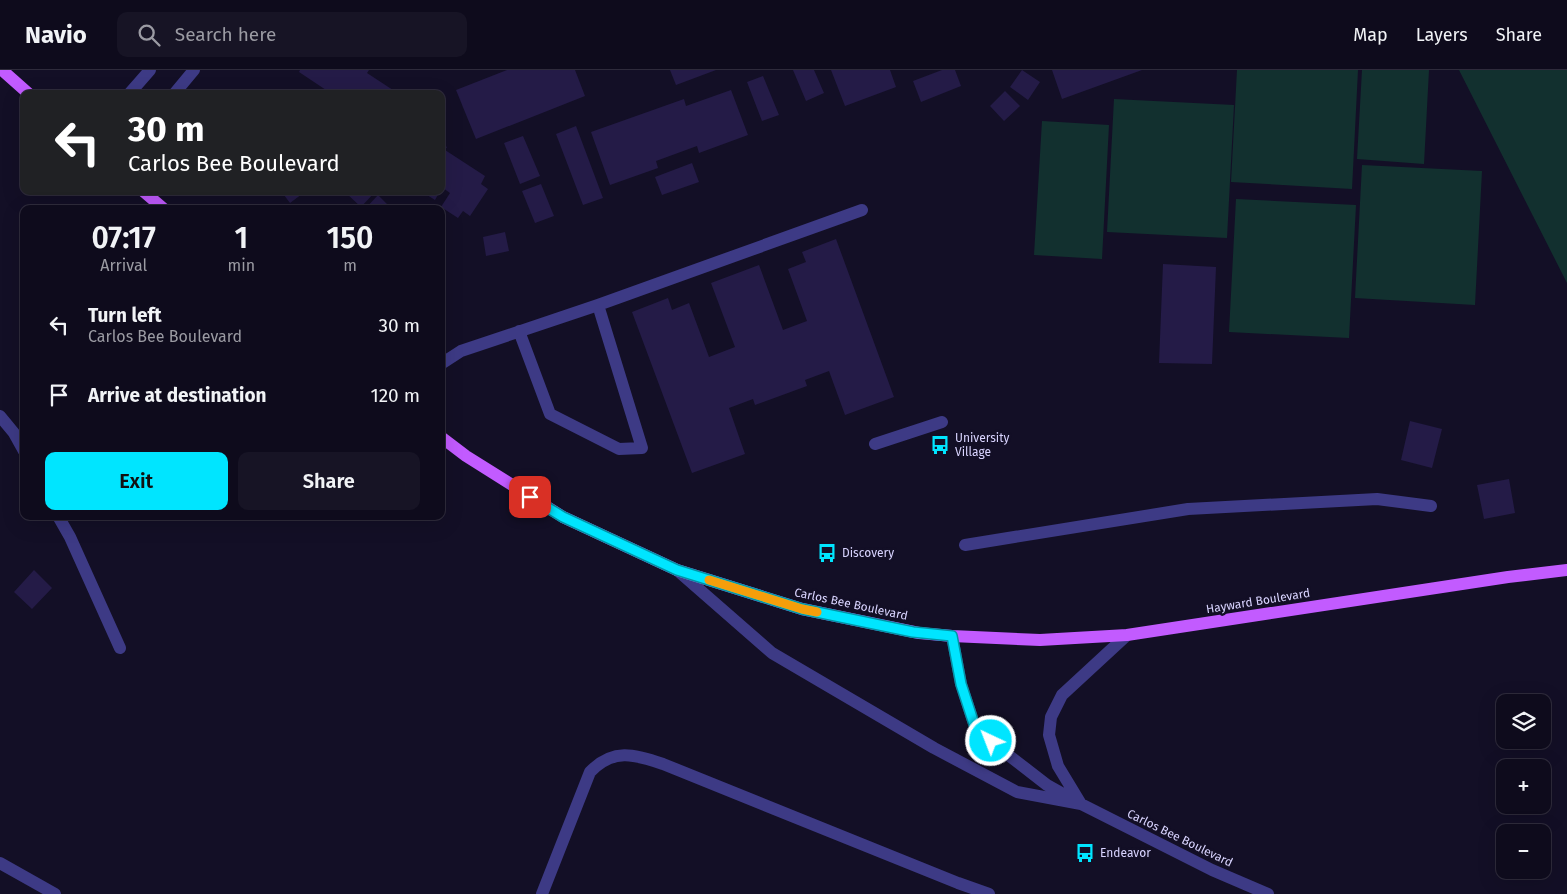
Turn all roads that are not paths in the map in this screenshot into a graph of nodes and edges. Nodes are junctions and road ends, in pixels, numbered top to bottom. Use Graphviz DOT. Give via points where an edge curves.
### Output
graph roads {
  1 [pos="2,70"];
  2 [pos="150,70"];
  3 [pos="194,70"];
  4 [pos="24,90"];
  5 [pos="132,90"];
  6 [pos="177,90"];
  7 [pos="148,195"];
  8 [pos="159,205"];
  9 [pos="862,210"];
  10 [pos="598,305"];
  11 [pos="519,331"];
  12 [pos="445,361"];
  13 [pos="0,416"];
  14 [pos="942,422"];
  15 [pos="445,440"];
  16 [pos="20,444"];
  17 [pos="875,444"];
  18 [pos="1431,506"];
  19 [pos="60,520"];
  20 [pos="965,544"];
  21 [pos="677,570"];
  22 [pos="1567,570"];
  23 [pos="1127,635"];
  24 [pos="952,636"];
  25 [pos="120,648"];
  26 [pos="1081,804"];
  27 [pos="0,863"];
  28 [pos="55,894"];
  29 [pos="542,894"];
  30 [pos="989,894"];
  31 [pos="1268,894"];
  1 -- 4 [label="main road"];
  2 -- 5 [label="street"];
  3 -- 6 [label="street"];
  7 -- 8 [label="main road"];
  9 -- 10 [label="street"];
  10 -- 11 [label="street"];
  10 -- 11 [label="street" via="642,448 619,449 550,414"];
  11 -- 12 [label="street" via="461,351"];
  13 -- 16 [label="street"];
  14 -- 17 [label="street"];
  15 -- 21 [label="main road, Carlos Bee Boulevard" via="563,517"];
  18 -- 20 [label="street" via="1376,499 1188,509"];
  19 -- 25 [label="street"];
  21 -- 24 [label="main road, Carlos Bee Boulevard" via="802,609 913,632"];
  21 -- 26 [label="street" via="772,652 934,748 1017,792"];
  22 -- 23 [label="main road, Hayward Boulevard"];
  23 -- 24 [label="main road, Hayward Boulevard" via="1040,640"];
  23 -- 26 [label="street" via="1062,695 1051,717 1048,736 1058,766"];
  24 -- 26 [label="street, Carlos Bee Boulevard" via="961,684 976,730 1047,785"];
  26 -- 31 [label="street, Carlos Bee Boulevard" via="1212,870"];
  27 -- 28 [label="street"];
  29 -- 30 [label="street" via="590,772 611,756 628,755 663,764"];
}
